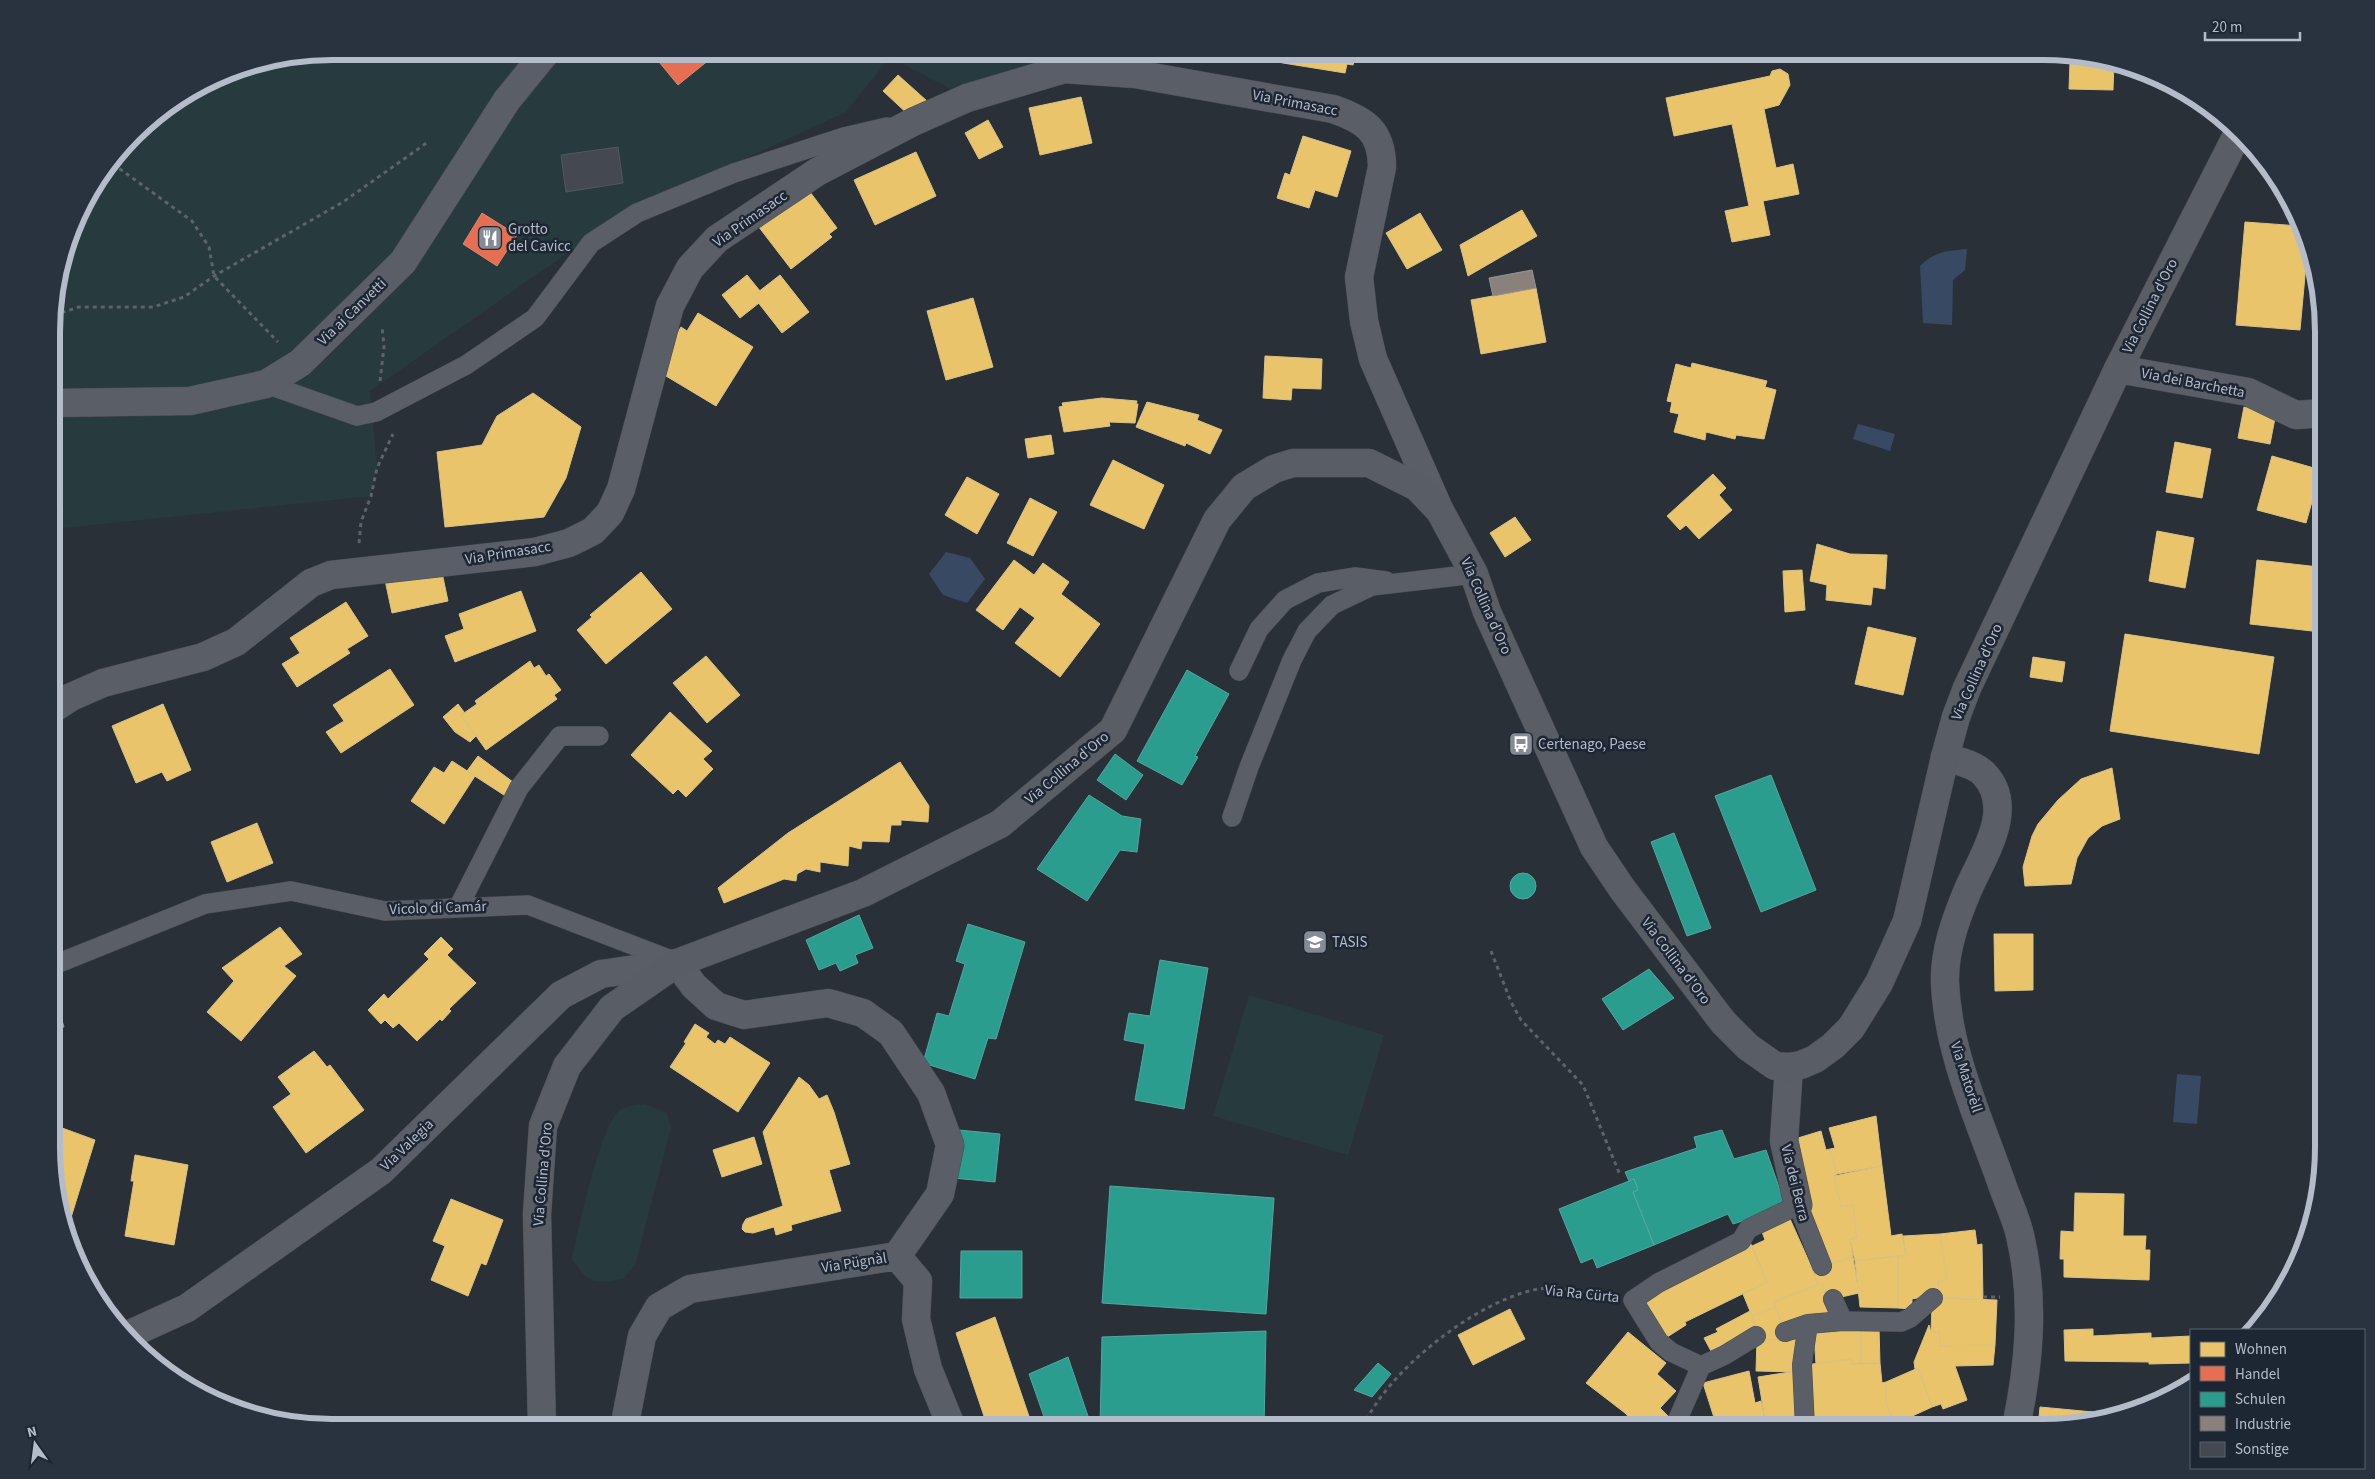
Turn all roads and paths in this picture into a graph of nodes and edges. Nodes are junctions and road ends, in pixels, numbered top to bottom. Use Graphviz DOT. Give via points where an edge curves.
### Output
graph roads {
  1 [pos="540,60"];
  2 [pos="913,122"];
  3 [pos="2235,140"];
  4 [pos="428,142"];
  5 [pos="116,166"];
  6 [pos="214,276"];
  7 [pos="378,288"];
  8 [pos="61,313"];
  9 [pos="300,363"];
  10 [pos="2118,369"];
  11 [pos="266,384"];
  12 [pos="60,403"];
  13 [pos="376,412"];
  14 [pos="2315,413"];
  15 [pos="393,434"];
  16 [pos="1440,511"];
  17 [pos="357,573"];
  18 [pos="1474,574"];
  19 [pos="1402,583"];
  20 [pos="1239,671"];
  21 [pos="60,704"];
  22 [pos="598,736"];
  23 [pos="1945,756"];
  24 [pos="1232,817"];
  25 [pos="458,908"];
  26 [pos="1491,951"];
  27 [pos="678,962"];
  28 [pos="60,963"];
  29 [pos="1789,1067"];
  30 [pos="1620,1175"];
  31 [pos="1798,1205"];
  32 [pos="897,1256"];
  33 [pos="1822,1266"];
  34 [pos="1933,1298"];
  35 [pos="1833,1299"];
  36 [pos="1633,1300"];
  37 [pos="1843,1321"];
  38 [pos="1808,1324"];
  39 [pos="133,1332"];
  40 [pos="1785,1332"];
  41 [pos="1756,1336"];
  42 [pos="1701,1366"];
  43 [pos="542,1419"];
  44 [pos="626,1419"];
  45 [pos="948,1419"];
  46 [pos="1367,1419"];
  47 [pos="1678,1419"];
  48 [pos="1805,1419"];
  49 [pos="2017,1419"];
  1 -- 7 [label="street, Via ai Canvetti" via="507,100 403,262"];
  2 -- 13 [label="lane, Via Primasacc" via="844,137 734,173 637,213 591,243 535,318 466,364"];
  2 -- 16 [label="street, Via Primasacc" via="967,98 1064,69 1135,74 1333,109 1357,117 1374,132 1382,150 1382,167 1360,277 1364,320 1373,359"];
  2 -- 17 [label="street, Via Primasacc" via="817,172 717,239 690,268 670,306 621,489 610,513 593,531 535,552"];
  3 -- 10 [label="street, Via Collina d'Oro"];
  4 -- 6 [label="path" via="343,202"];
  5 -- 6 [label="path" via="192,221 210,247"];
  6 -- 8 [label="path" via="184,297 154,307 79,307"];
  6 -- 9 [label="path"];
  7 -- 9 [label="street, Via ai Canvetti"];
  7 -- 13 [label="path" via="384,347"];
  9 -- 11 [label="street, Via ai Canvetti"];
  10 -- 14 [label="street, Via dei Barchetta" via="2248,392 2296,414"];
  10 -- 23 [label="street, Via Collina d'Oro" via="1967,688"];
  11 -- 12 [label="street, Via ai Canvetti" via="190,401"];
  11 -- 13 [label="lane, Via Primasacc" via="357,416"];
  15 -- 17 [label="path" via="377,468 361,522"];
  16 -- 18 [label="street, Via Collina d'Oro"];
  16 -- 27 [label="street, Via Collina d'Oro" via="1417,487 1369,463 1293,463 1274,469 1244,487 1217,520 1113,730 1000,824 863,894"];
  17 -- 21 [label="street, Via Primasacc" via="331,575 311,582 236,642 204,657 102,684"];
  18 -- 19 [label="lane"];
  18 -- 29 [label="street, Via Collina d'Oro" via="1498,636 1594,847 1723,1022 1765,1060 1775,1066"];
  19 -- 20 [label="lane" via="1355,577 1318,583 1285,600 1259,629"];
  19 -- 24 [label="lane" via="1372,586 1332,605 1307,631"];
  22 -- 25 [label="lane" via="560,736 519,788"];
  23 -- 29 [label="street, Via Collina d'Oro" via="1907,921 1878,982 1851,1028 1833,1046 1815,1059"];
  23 -- 49 [label="street, Via Matorèll" via="1972,766 1983,774 1997,804 1994,835 1956,921 1948,949 1945,982 1957,1056 2021,1238 2030,1299 2029,1348"];
  25 -- 27 [label="lane, Vicolo di Camár" via="528,905"];
  25 -- 28 [label="lane, Vicolo di Camár" via="385,911 291,891 205,904"];
  26 -- 30 [label="path" via="1521,1020 1583,1085"];
  27 -- 32 [label="street, Via Pügnàl" via="694,986 716,1006 744,1015 828,1003 863,1013 891,1033 931,1093 950,1146 940,1194"];
  27 -- 39 [label="street, Via Valegia" via="601,974 561,995 381,1171 187,1308"];
  27 -- 43 [label="street, Via Collina d'Oro" via="612,1008 567,1066 544,1126 537,1214"];
  29 -- 31 [label="street, Via dei Berra" via="1784,1141"];
  31 -- 33 [label="lane, Via dei Berra"];
  31 -- 36 [label="lane, Via Ra Cürta" via="1748,1229 1741,1241 1658,1283"];
  32 -- 44 [label="street, Via Pügnàl" via="690,1289 659,1307 642,1336"];
  32 -- 45 [label="street" via="918,1281 916,1320 928,1369"];
  34 -- 37 [label="lane" via="1910,1318 1900,1322"];
  35 -- 37 [label="lane"];
  36 -- 42 [label="lane" via="1659,1342 1671,1352"];
  36 -- 46 [label="path, Via Ra Cürta" via="1541,1288 1502,1300 1429,1346 1375,1404"];
  37 -- 38 [label="lane"];
  38 -- 40 [label="lane"];
  38 -- 48 [label="lane" via="1802,1365"];
  41 -- 42 [label="lane"];
  42 -- 47 [label="lane"];
}
